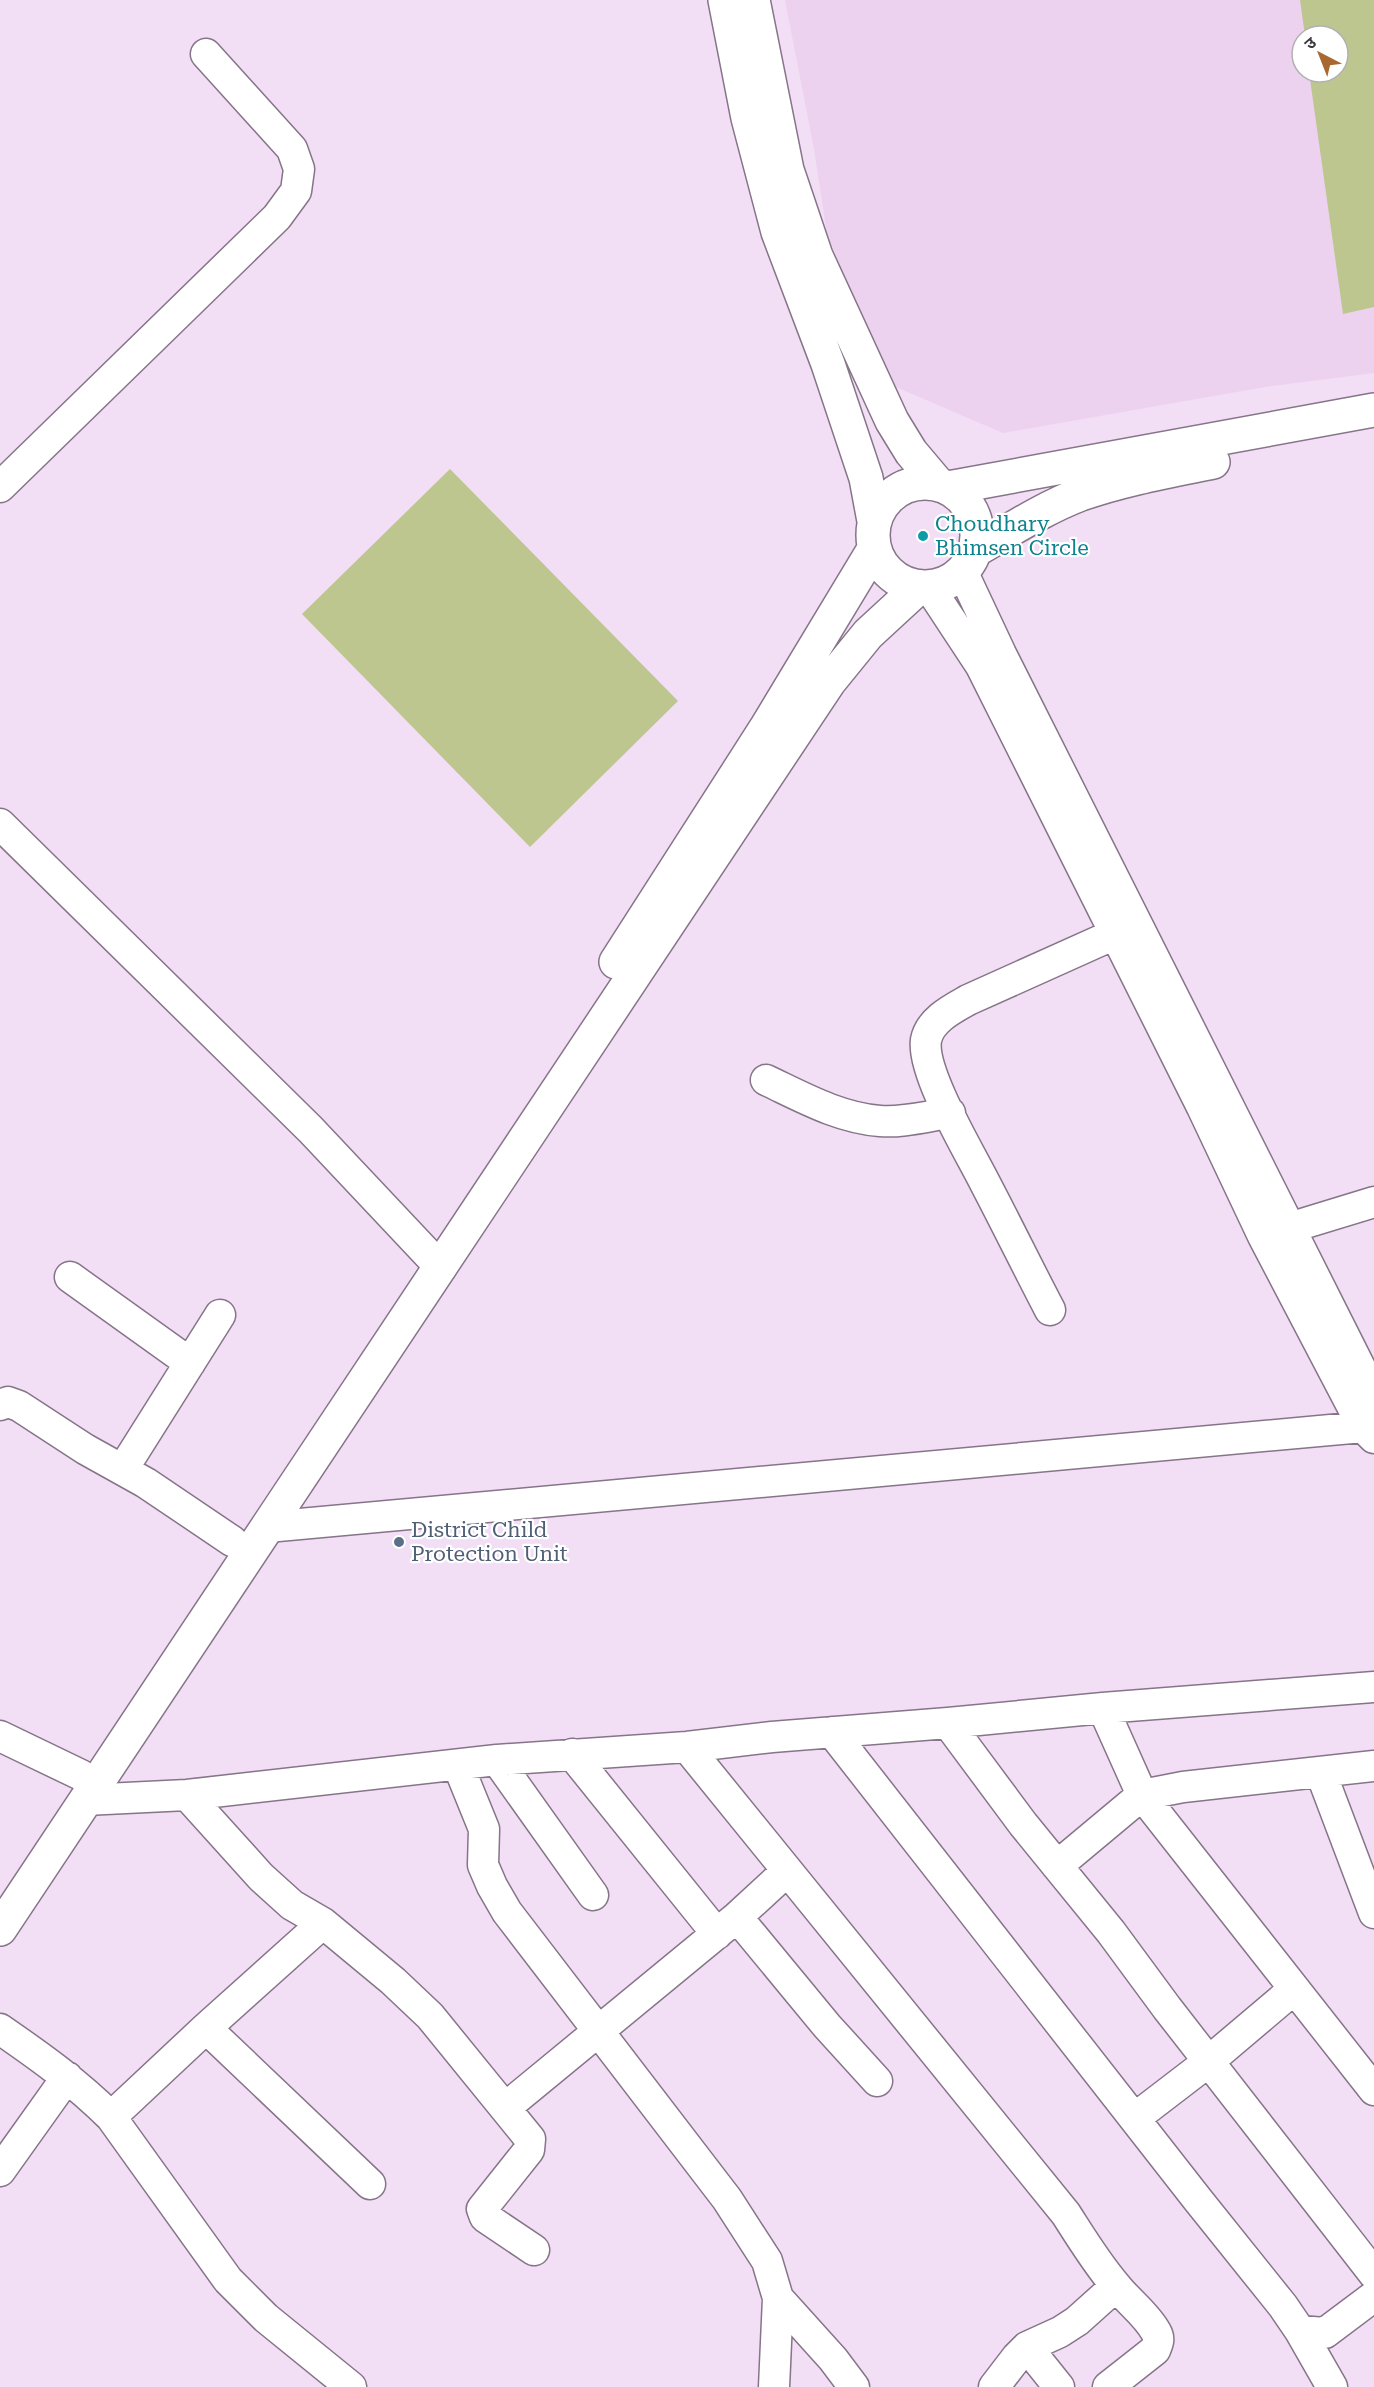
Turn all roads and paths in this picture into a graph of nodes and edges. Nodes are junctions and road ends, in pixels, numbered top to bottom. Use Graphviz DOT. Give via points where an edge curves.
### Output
graph roads {
  1 [pos="725,0"];
  2 [pos="753,0"];
  3 [pos="206,54"];
  4 [pos="1374,410"];
  5 [pos="1374,431"];
  6 [pos="943,486"];
  7 [pos="0,487"];
  8 [pos="874,535"];
  9 [pos="968,561"];
  10 [pos="924,587"];
  11 [pos="0,824"];
  12 [pos="1115,934"];
  13 [pos="766,1080"];
  14 [pos="950,1113"];
  15 [pos="1374,1202"];
  16 [pos="1289,1228"];
  17 [pos="434,1260"];
  18 [pos="70,1277"];
  19 [pos="1050,1310"];
  20 [pos="220,1315"];
  21 [pos="190,1363"];
  22 [pos="1374,1395"];
  23 [pos="0,1405"];
  24 [pos="1370,1429"];
  25 [pos="123,1469"];
  26 [pos="267,1527"];
  27 [pos="232,1541"];
  28 [pos="1374,1688"];
  29 [pos="1103,1708"];
  30 [pos="948,1724"];
  31 [pos="832,1732"];
  32 [pos="0,1736"];
  33 [pos="687,1747"];
  34 [pos="572,1754"];
  35 [pos="497,1760"];
  36 [pos="458,1765"];
  37 [pos="1374,1766"];
  38 [pos="1321,1773"];
  39 [pos="83,1788"];
  40 [pos="187,1795"];
  41 [pos="1142,1795"];
  42 [pos="1057,1866"];
  43 [pos="787,1871"];
  44 [pos="593,1895"];
  45 [pos="0,1898"];
  46 [pos="1374,1913"];
  47 [pos="323,1923"];
  48 [pos="727,1925"];
  49 [pos="0,1929"];
  50 [pos="1293,1990"];
  51 [pos="206,2028"];
  52 [pos="0,2029"];
  53 [pos="599,2031"];
  54 [pos="1208,2062"];
  55 [pos="67,2077"];
  56 [pos="876,2081"];
  57 [pos="1374,2090"];
  58 [pos="505,2108"];
  59 [pos="111,2117"];
  60 [pos="1135,2118"];
  61 [pos="0,2171"];
  62 [pos="370,2184"];
  63 [pos="534,2250"];
  64 [pos="1374,2274"];
  65 [pos="1116,2286"];
  66 [pos="1373,2297"];
  67 [pos="778,2298"];
  68 [pos="1300,2331"];
  69 [pos="1027,2347"];
  70 [pos="351,2387"];
  71 [pos="774,2387"];
  72 [pos="854,2387"];
  73 [pos="994,2387"];
  74 [pos="1059,2387"];
  75 [pos="1108,2387"];
  76 [pos="1332,2387"];
  1 -- 8 [label="main road" via="748,118 778,232 866,478"];
  2 -- 6 [label="main road" via="787,171 816,256 892,421 911,452"];
  3 -- 7 [label="street" via="292,149 299,169 296,191 277,217"];
  4 -- 6 [label="main road"];
  5 -- 9 [label="main road" via="1161,473 1080,494 1029,519"];
  6 -- 8 [label="main road" via="915,484 893,494 884,503"];
  6 -- 9 [label="main road" via="959,495 974,517 977,534"];
  8 -- 10 [label="main road" via="886,570 897,579"];
  8 -- 17 [label="main road" via="766,728"];
  9 -- 10 [label="main road" via="947,582"];
  9 -- 16 [label="street" via="1001,654"];
  10 -- 12 [label="street" via="981,666"];
  10 -- 17 [label="main road" via="868,634 829,682"];
  11 -- 17 [label="street" via="311,1130"];
  12 -- 14 [label="street" via="968,1000 933,1026 926,1040 927,1057"];
  12 -- 24 [label="street" via="1263,1236"];
  13 -- 14 [label="street" via="852,1117 882,1121"];
  14 -- 19 [label="street"];
  15 -- 16 [label="street"];
  16 -- 22 [label="street"];
  17 -- 26 [label="main road"];
  17 -- 27 [label="main road"];
  18 -- 21 [label="street"];
  20 -- 21 [label="street"];
  21 -- 25 [label="street"];
  23 -- 25 [label="street" via="8,1402 19,1406"];
  24 -- 26 [label="street"];
  25 -- 27 [label="street"];
  26 -- 39 [label="main road"];
  27 -- 39 [label="main road"];
  28 -- 29 [label="street"];
  29 -- 30 [label="street"];
  29 -- 41 [label="street"];
  30 -- 31 [label="street"];
  30 -- 42 [label="street"];
  31 -- 33 [label="street"];
  31 -- 60 [label="street"];
  32 -- 39 [label="street"];
  33 -- 34 [label="street"];
  33 -- 43 [label="street"];
  34 -- 35 [label="street"];
  34 -- 48 [label="street"];
  35 -- 36 [label="street"];
  35 -- 44 [label="street"];
  36 -- 40 [label="street"];
  36 -- 53 [label="street" via="484,1829 483,1865 492,1886 507,1912"];
  37 -- 38 [label="street"];
  38 -- 41 [label="street"];
  38 -- 46 [label="street"];
  39 -- 40 [label="street"];
  39 -- 45 [label="main road"];
  39 -- 49 [label="main road"];
  40 -- 47 [label="street" via="261,1877 292,1905"];
  41 -- 42 [label="street"];
  41 -- 50 [label="street"];
  42 -- 54 [label="street"];
  43 -- 48 [label="street"];
  43 -- 65 [label="street" via="1066,2214"];
  47 -- 51 [label="street"];
  47 -- 58 [label="street" via="430,2016"];
  48 -- 53 [label="street"];
  48 -- 56 [label="street"];
  50 -- 54 [label="street"];
  50 -- 57 [label="street"];
  51 -- 59 [label="street"];
  51 -- 62 [label="street"];
  52 -- 55 [label="street"];
  53 -- 58 [label="street"];
  53 -- 67 [label="street" via="727,2199 767,2261"];
  54 -- 60 [label="street"];
  54 -- 64 [label="street"];
  55 -- 59 [label="street"];
  55 -- 61 [label="street"];
  58 -- 63 [label="street" via="530,2139 529,2150 482,2209 485,2217"];
  59 -- 70 [label="street" via="228,2280 266,2318"];
  60 -- 68 [label="street"];
  65 -- 69 [label="street" via="1077,2321"];
  65 -- 75 [label="street" via="1152,2325 1159,2343"];
  66 -- 68 [label="street" via="1326,2333"];
  67 -- 71 [label="street"];
  67 -- 72 [label="street"];
  68 -- 76 [label="street"];
  69 -- 73 [label="street"];
  69 -- 74 [label="street"];
}
